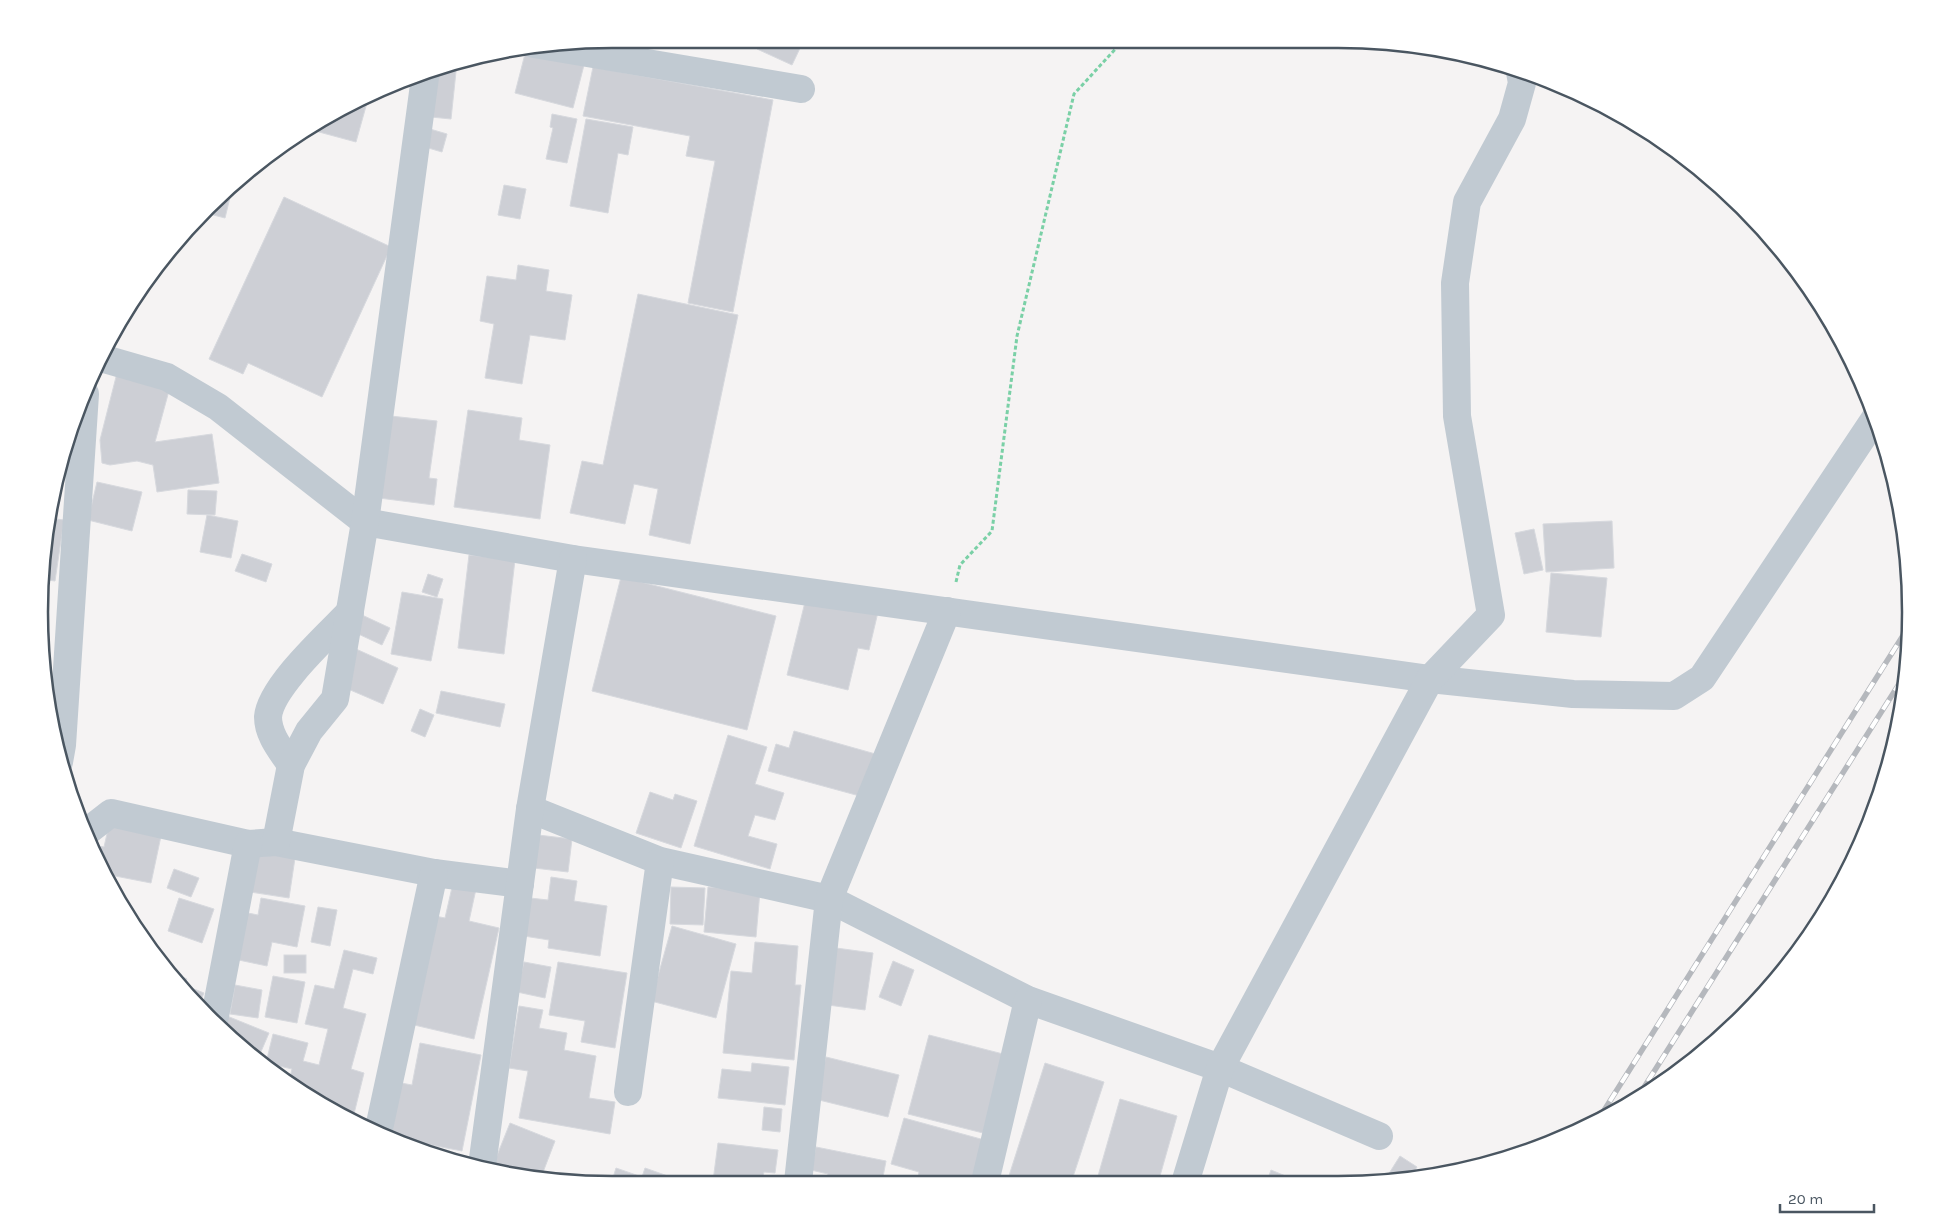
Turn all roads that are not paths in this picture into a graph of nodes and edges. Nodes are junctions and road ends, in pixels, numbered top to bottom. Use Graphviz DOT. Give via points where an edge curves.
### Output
graph roads {
  1 [pos="567,50"];
  2 [pos="1521,78"];
  3 [pos="425,79"];
  4 [pos="801,89"];
  5 [pos="107,360"];
  6 [pos="82,417"];
  7 [pos="1871,425"];
  8 [pos="365,522"];
  9 [pos="573,559"];
  10 [pos="947,611"];
  11 [pos="350,612"];
  12 [pos="1430,679"];
  13 [pos="60,728"];
  14 [pos="291,764"];
  15 [pos="530,809"];
  16 [pos="90,829"];
  17 [pos="276,842"];
  18 [pos="248,844"];
  19 [pos="660,861"];
  20 [pos="434,873"];
  21 [pos="520,884"];
  22 [pos="829,899"];
  23 [pos="1028,1000"];
  24 [pos="215,1013"];
  25 [pos="1220,1068"];
  26 [pos="628,1092"];
  27 [pos="379,1126"];
  28 [pos="1379,1136"];
  29 [pos="483,1161"];
  30 [pos="799,1176"];
  31 [pos="986,1176"];
  32 [pos="1187,1176"];
  1 -- 4 [label="street"];
  2 -- 12 [label="street" via="1512,119 1466,202 1455,283 1458,416 1491,616"];
  3 -- 8 [label="street"];
  5 -- 8 [label="street" via="168,377 218,407"];
  6 -- 13 [label="street"];
  7 -- 12 [label="street" via="1702,678 1674,696 1573,694"];
  8 -- 9 [label="street"];
  8 -- 11 [label="street"];
  9 -- 10 [label="street"];
  9 -- 15 [label="street"];
  10 -- 12 [label="street"];
  10 -- 22 [label="street"];
  11 -- 14 [label="street" via="335,699 309,731"];
  11 -- 14 [label="street" via="277,693 268,716 272,737"];
  12 -- 25 [label="street"];
  14 -- 17 [label="street"];
  15 -- 19 [label="street"];
  15 -- 21 [label="street"];
  16 -- 18 [label="street" via="110,813"];
  17 -- 18 [label="street"];
  17 -- 20 [label="street"];
  18 -- 24 [label="street"];
  19 -- 22 [label="street"];
  19 -- 26 [label="street"];
  20 -- 21 [label="street"];
  20 -- 27 [label="street"];
  21 -- 29 [label="street"];
  22 -- 23 [label="street"];
  22 -- 30 [label="street"];
  23 -- 25 [label="street"];
  23 -- 31 [label="street"];
  25 -- 28 [label="street"];
  25 -- 32 [label="street"];
}
